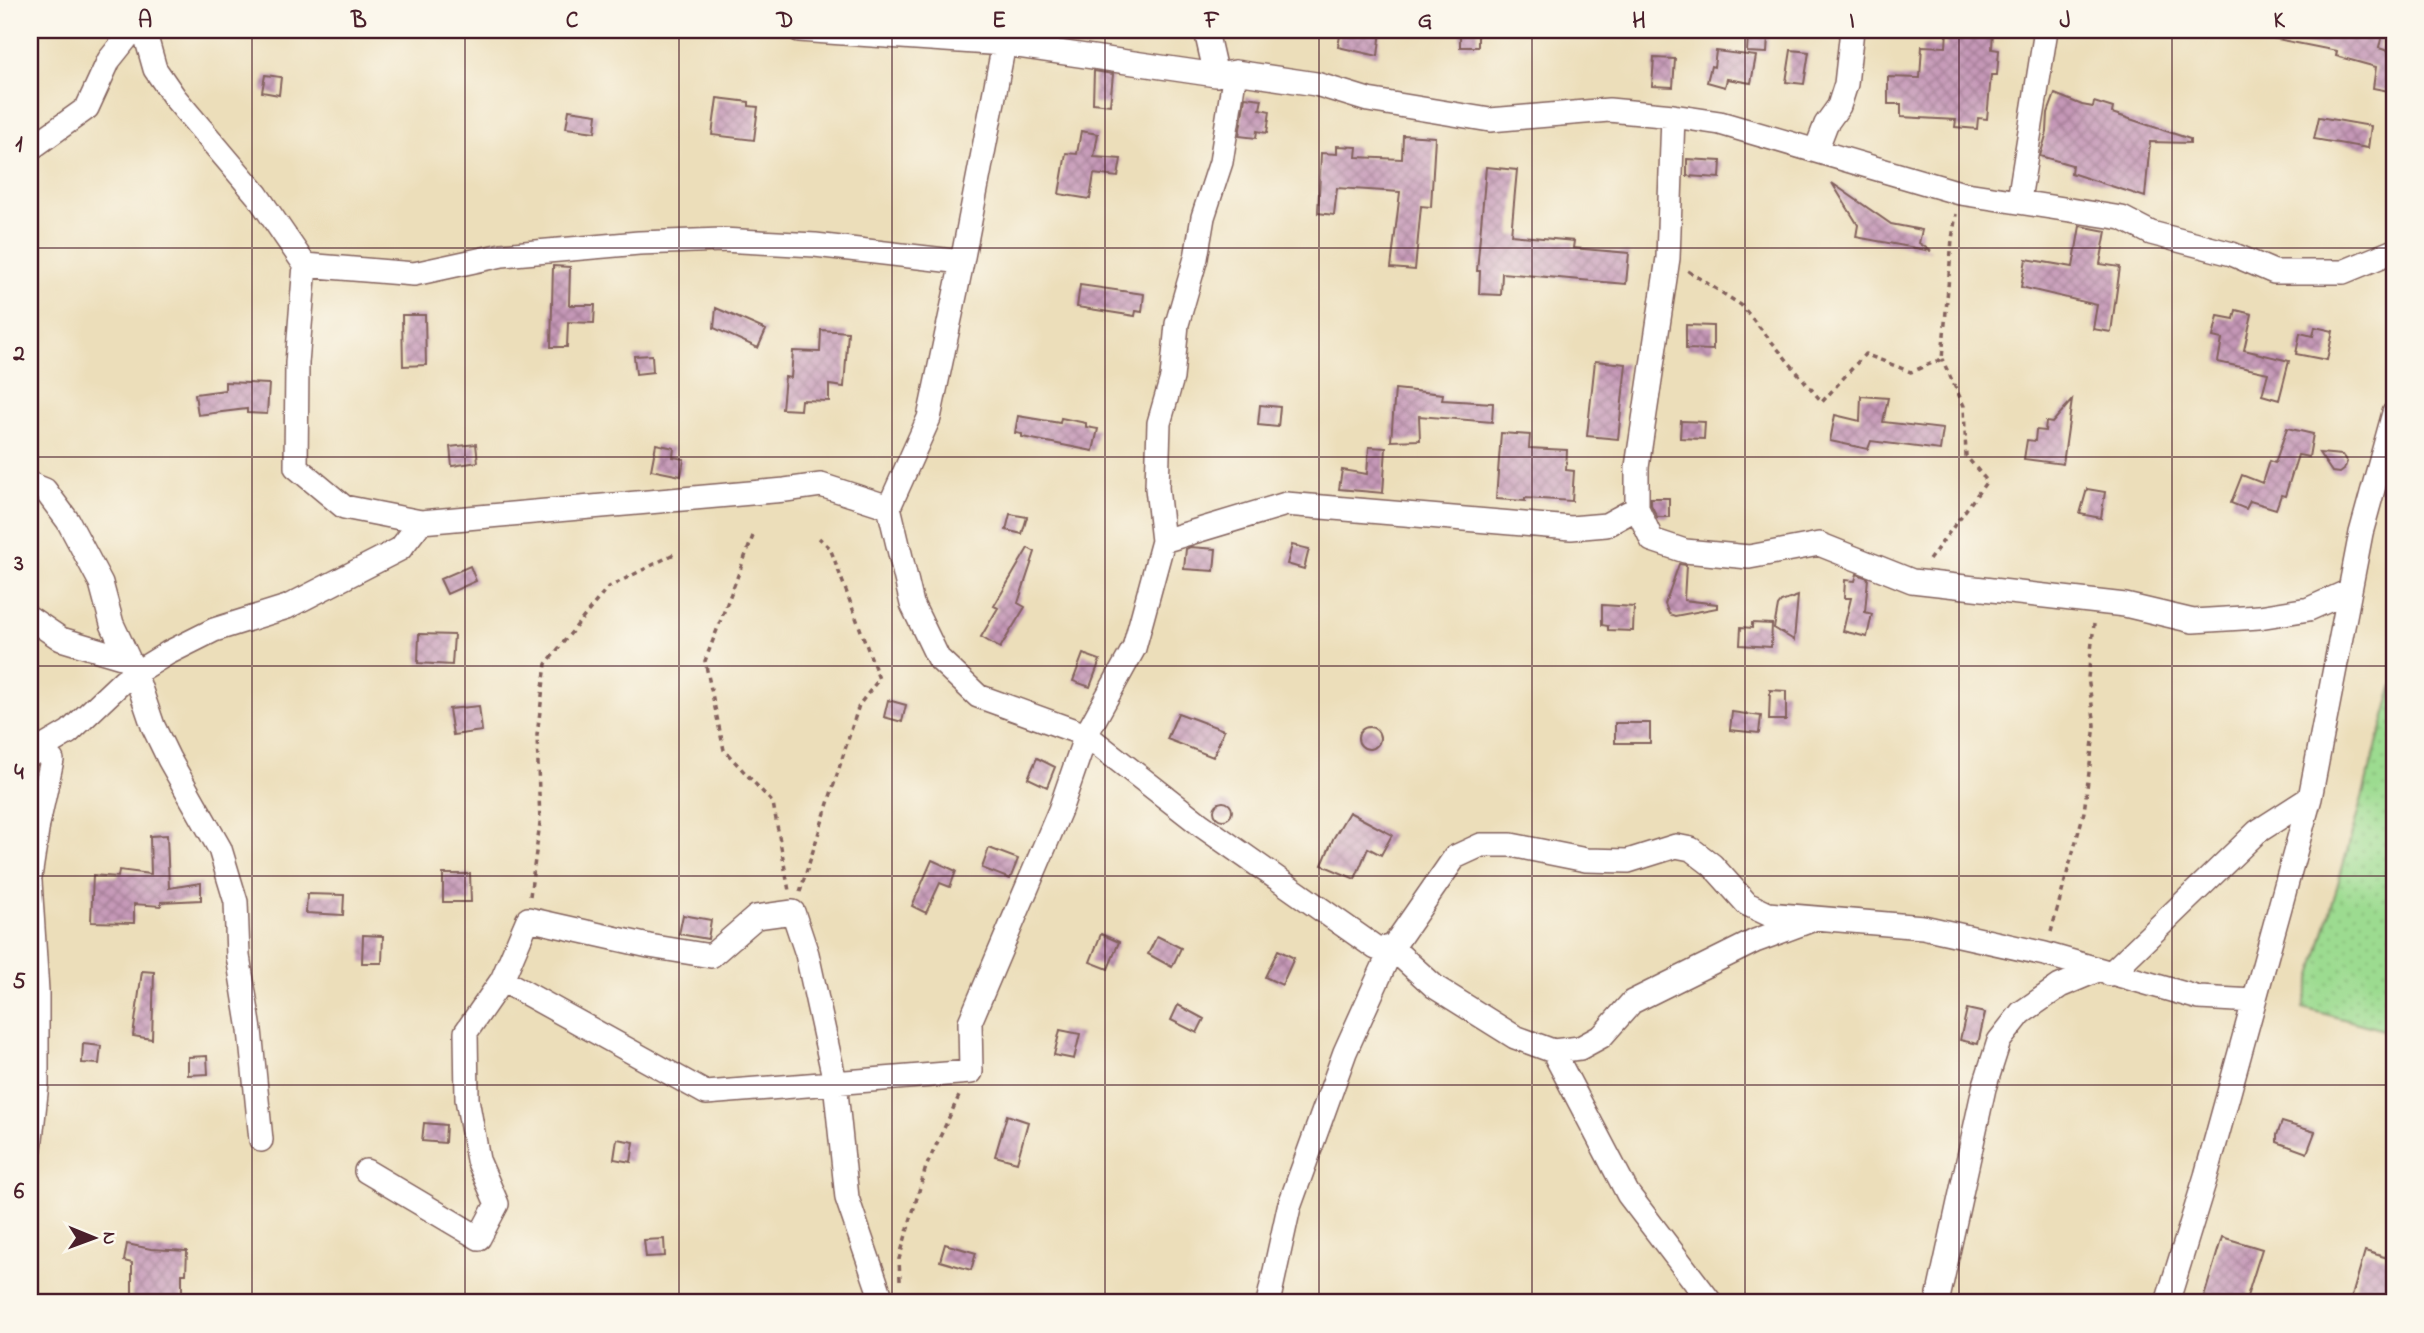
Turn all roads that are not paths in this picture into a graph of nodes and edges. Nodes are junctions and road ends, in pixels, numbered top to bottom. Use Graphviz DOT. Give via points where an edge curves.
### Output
graph roads {
  1 [pos="132,30"];
  2 [pos="148,30"];
  3 [pos="799,30"];
  4 [pos="1209,30"];
  5 [pos="1853,30"];
  6 [pos="2046,30"];
  7 [pos="1007,37"];
  8 [pos="1225,73"];
  9 [pos="1673,116"];
  10 [pos="30,149"];
  11 [pos="1816,150"];
  12 [pos="2019,201"];
  13 [pos="2394,251"];
  14 [pos="962,262"];
  15 [pos="305,265"];
  16 [pos="2394,413"];
  17 [pos="30,484"];
  18 [pos="889,507"];
  19 [pos="1637,508"];
  20 [pos="421,523"];
  21 [pos="1163,541"];
  22 [pos="2349,591"];
  23 [pos="30,618"];
  24 [pos="131,666"];
  25 [pos="69,732"];
  26 [pos="1086,735"];
  27 [pos="30,755"];
  28 [pos="52,760"];
  29 [pos="30,797"];
  30 [pos="2310,798"];
  31 [pos="30,879"];
  32 [pos="1814,919"];
  33 [pos="1392,948"];
  34 [pos="2104,972"];
  35 [pos="502,980"];
  36 [pos="2254,1001"];
  37 [pos="1553,1051"];
  38 [pos="835,1082"];
  39 [pos="261,1140"];
  40 [pos="30,1148"];
  41 [pos="366,1171"];
  42 [pos="883,1303"];
  43 [pos="1268,1303"];
  44 [pos="1711,1303"];
  45 [pos="1937,1303"];
  46 [pos="2167,1303"];
  1 -- 10 [label="street" via="109,60 87,108"];
  2 -- 15 [label="street" via="155,69 257,195"];
  3 -- 7 [label="street"];
  4 -- 8 [label="street" via="1208,40"];
  5 -- 11 [label="street" via="1846,84"];
  6 -- 12 [label="street"];
  7 -- 8 [label="street"];
  7 -- 14 [label="street"];
  8 -- 9 [label="street" via="1316,84 1368,100 1490,120 1609,110"];
  8 -- 21 [label="street" via="1221,162 1177,324 1172,378 1159,424 1157,488"];
  9 -- 11 [label="street" via="1720,123"];
  9 -- 19 [label="street" via="1668,258 1637,467"];
  11 -- 12 [label="street" via="1960,193"];
  12 -- 13 [label="street" via="2122,218 2151,233 2232,254 2274,272 2343,272"];
  14 -- 15 [label="street" via="815,244 722,240 502,255 414,274"];
  14 -- 18 [label="street" via="929,418"];
  15 -- 20 [label="street" via="297,363 296,467 344,507"];
  16 -- 22 [label="street"];
  17 -- 24 [label="street" via="45,490 68,521 101,583 111,624"];
  18 -- 20 [label="street" via="821,485"];
  18 -- 26 [label="street" via="912,604 939,658 978,696"];
  19 -- 21 [label="street" via="1606,525 1570,528 1286,504"];
  19 -- 22 [label="street" via="1652,540 1685,551 1749,557 1819,544 1912,581 2097,601 2193,621 2309,609"];
  20 -- 24 [label="street" via="400,549 287,607 214,630"];
  21 -- 26 [label="street" via="1134,648"];
  22 -- 30 [label="street"];
  23 -- 24 [label="street" via="61,639"];
  24 -- 25 [label="street" via="124,680"];
  24 -- 39 [label="street" via="169,759 220,849 236,902 238,956"];
  25 -- 27 [label="street"];
  25 -- 28 [label="street"];
  26 -- 33 [label="street" via="1201,825 1376,948"];
  26 -- 38 [label="street" via="1060,810 970,1022 971,1072"];
  28 -- 29 [label="street"];
  28 -- 31 [label="street"];
  30 -- 34 [label="street" via="2257,832"];
  30 -- 36 [label="street"];
  31 -- 40 [label="street" via="37,1084"];
  32 -- 33 [label="street" via="1768,914 1747,904 1712,865 1690,849 1676,846 1628,861 1586,860 1511,845 1481,845 1455,857"];
  32 -- 34 [label="street" via="1923,927"];
  32 -- 37 [label="street" via="1755,941 1632,1002 1602,1036 1580,1048"];
  33 -- 37 [label="street" via="1435,987 1515,1037"];
  33 -- 43 [label="street" via="1345,1052 1289,1207"];
  34 -- 36 [label="street" via="2199,998"];
  34 -- 45 [label="street" via="2060,986 2021,1013 1999,1041 1984,1088"];
  35 -- 38 [label="street" via="706,1093"];
  35 -- 38 [label="street" via="528,919 711,956 756,917 793,912 807,954"];
  35 -- 41 [label="street" via="466,1032 467,1100 475,1148 497,1203 479,1238"];
  36 -- 46 [label="street"];
  37 -- 44 [label="street" via="1628,1194"];
  38 -- 42 [label="street" via="847,1198"];
}
